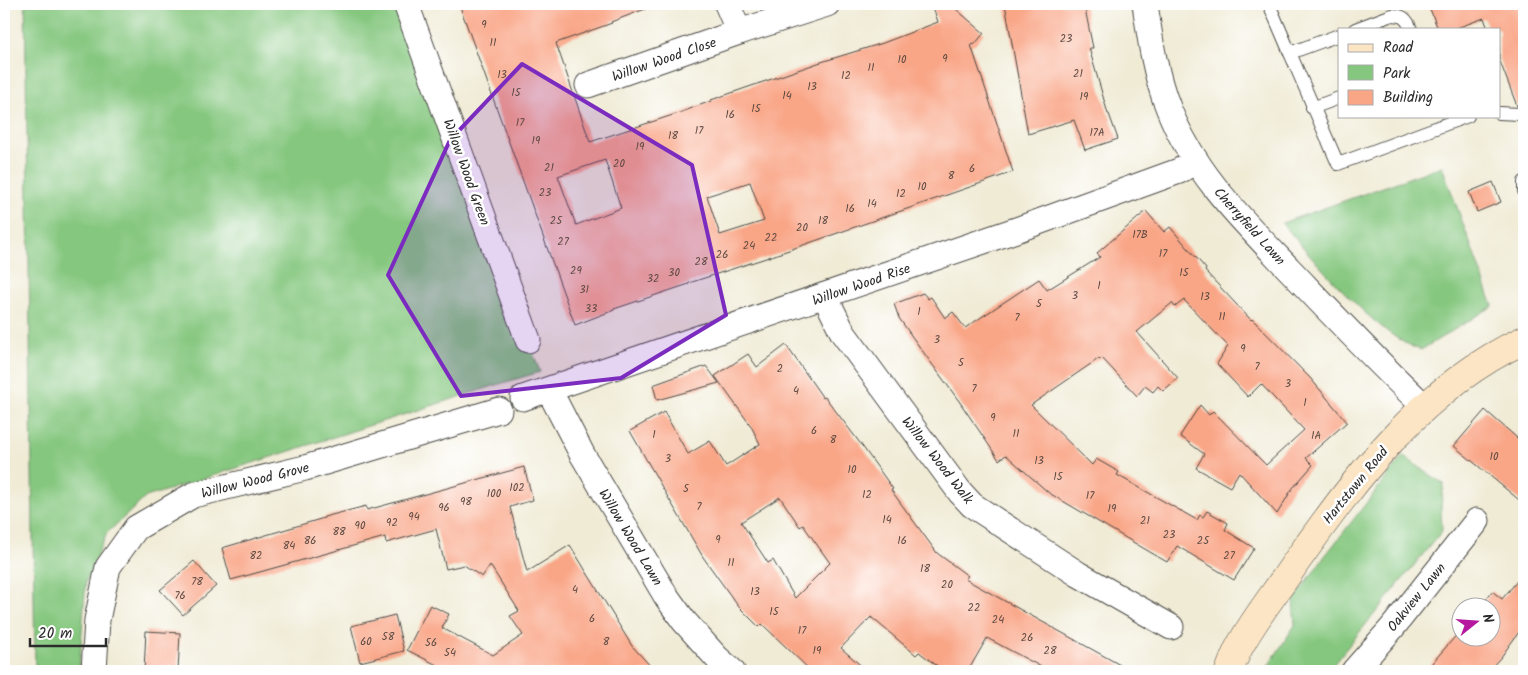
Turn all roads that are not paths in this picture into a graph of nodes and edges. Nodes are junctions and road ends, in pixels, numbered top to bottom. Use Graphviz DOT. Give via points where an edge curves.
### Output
graph roads {
  1 [pos="406,4"];
  2 [pos="728,4"];
  3 [pos="827,4"];
  4 [pos="1145,4"];
  5 [pos="1269,4"];
  6 [pos="1358,28"];
  7 [pos="1411,28"];
  8 [pos="739,32"];
  9 [pos="1338,35"];
  10 [pos="1290,53"];
  11 [pos="588,85"];
  12 [pos="1338,98"];
  13 [pos="1312,108"];
  14 [pos="1524,112"];
  15 [pos="1500,113"];
  16 [pos="1463,118"];
  17 [pos="1196,161"];
  18 [pos="1524,182"];
  19 [pos="1524,191"];
  20 [pos="825,296"];
  21 [pos="528,340"];
  22 [pos="1524,340"];
  23 [pos="549,390"];
  24 [pos="523,398"];
  25 [pos="1425,407"];
  26 [pos="499,410"];
  27 [pos="1477,520"];
  28 [pos="1171,627"];
  29 [pos="94,671"];
  30 [pos="732,671"];
  31 [pos="1229,671"];
  32 [pos="1354,671"];
  1 -- 21 [label="street, Willow Wood Green"];
  2 -- 8 [label="street"];
  3 -- 8 [label="street, Willow Wood Close"];
  4 -- 17 [label="street, Cherryfield Lawn" via="1153,55 1167,106"];
  5 -- 10 [label="lane"];
  6 -- 7 [label="lane" via="1392,15 1404,16"];
  8 -- 11 [label="street, Willow Wood Close"];
  9 -- 10 [label="lane"];
  10 -- 13 [label="lane"];
  12 -- 13 [label="lane"];
  13 -- 16 [label="lane" via="1338,164"];
  14 -- 15 [label="lane"];
  17 -- 20 [label="street, Willow Wood Rise" via="1180,171 1115,196"];
  17 -- 25 [label="street, Cherryfield Lawn" via="1253,231"];
  18 -- 19 [label="lane"];
  20 -- 23 [label="street, Willow Wood Rise"];
  20 -- 28 [label="street, Willow Wood Walk" via="843,333 972,505 1078,574"];
  22 -- 25 [label="street, Hartstown Road" via="1487,359"];
  23 -- 24 [label="street, Willow Wood Rise"];
  23 -- 30 [label="street, Willow Wood Lawn" via="587,462 666,596 684,621"];
  25 -- 31 [label="street, Hartstown Road" via="1392,439 1309,545 1242,643"];
  26 -- 29 [label="street, Willow Wood Grove" via="305,468 193,495 136,528 108,567 97,620"];
  27 -- 32 [label="street, Oakview Lawn"];
}
